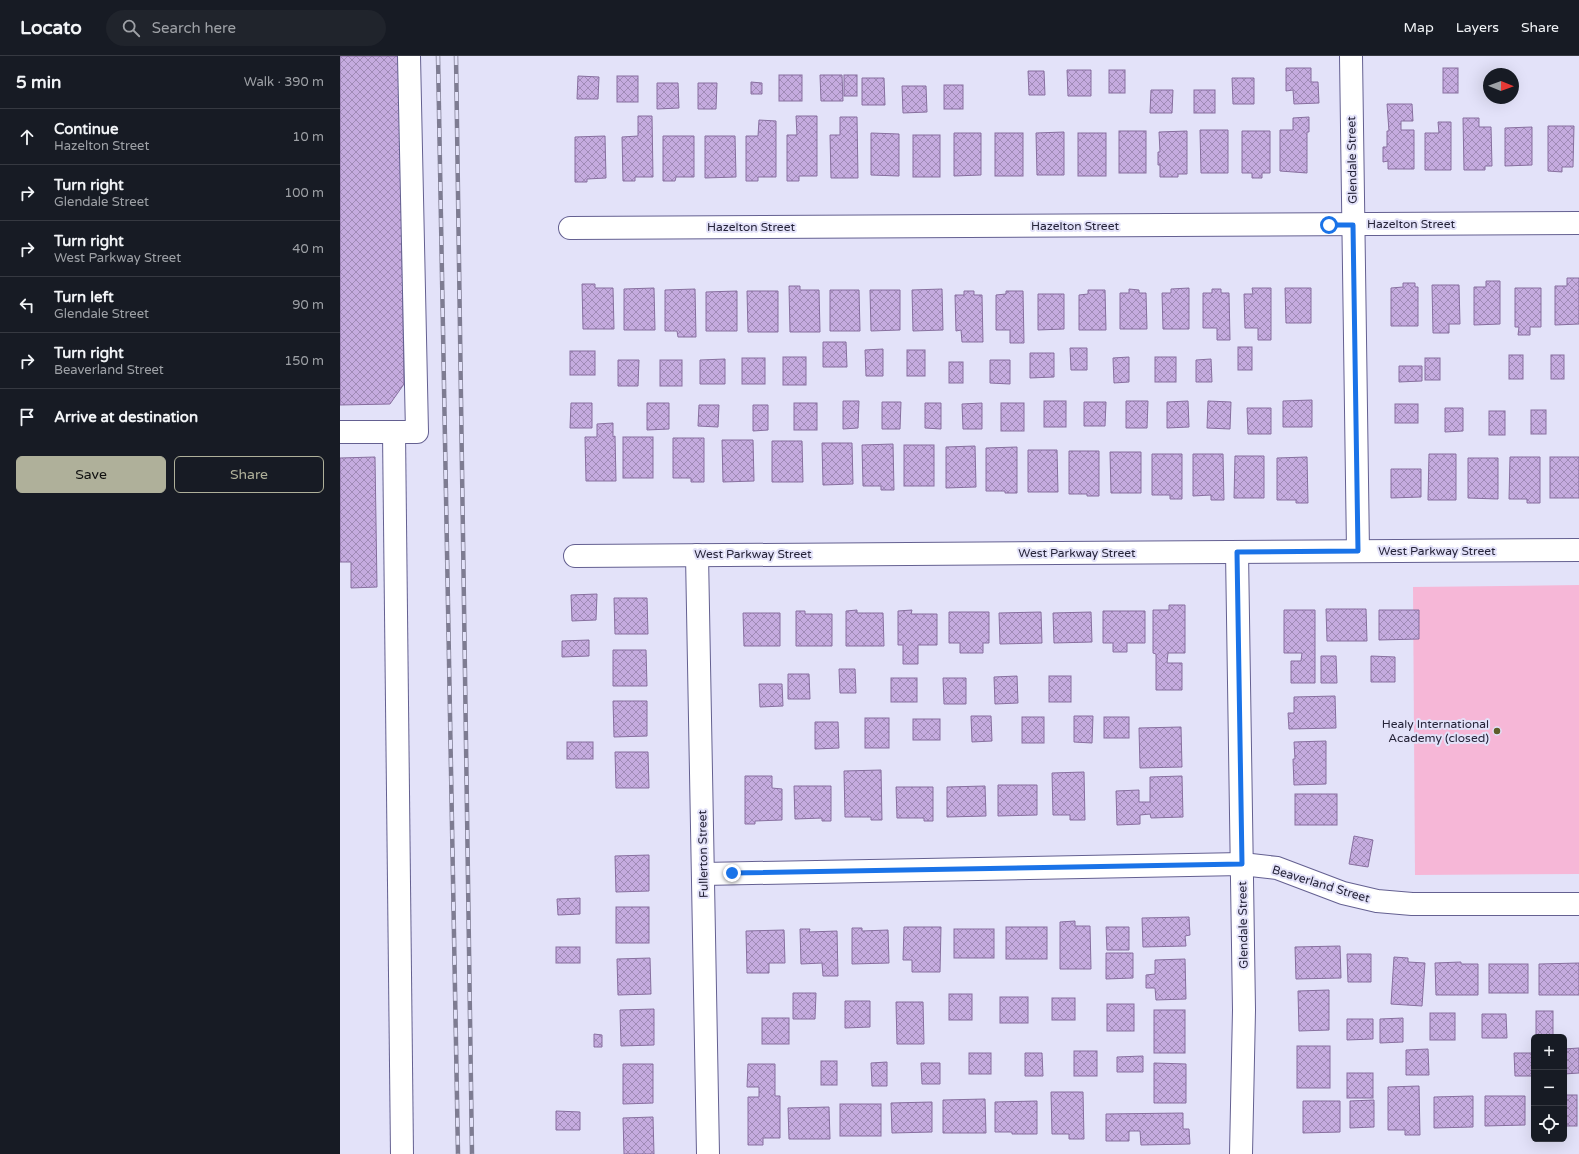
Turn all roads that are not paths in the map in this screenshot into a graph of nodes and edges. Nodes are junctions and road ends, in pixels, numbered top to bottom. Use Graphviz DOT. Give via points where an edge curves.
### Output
graph roads {
  1 [pos="409,56"];
  2 [pos="1351,56"];
  3 [pos="1579,223"];
  4 [pos="1353,225"];
  5 [pos="570,228"];
  6 [pos="340,432"];
  7 [pos="394,432"];
  8 [pos="1579,550"];
  9 [pos="1358,551"];
  10 [pos="1237,552"];
  11 [pos="698,554"];
  12 [pos="575,556"];
  13 [pos="1242,864"];
  14 [pos="703,874"];
  15 [pos="1579,904"];
  16 [pos="402,1154"];
  17 [pos="708,1154"];
  18 [pos="1241,1154"];
  1 -- 7 [label="street" via="417,432"];
  2 -- 4 [label="street, Glendale Street"];
  3 -- 4 [label="street, Hazelton Street"];
  4 -- 5 [label="street, Hazelton Street"];
  4 -- 9 [label="street, Glendale Street"];
  6 -- 7 [label="street"];
  7 -- 16 [label="street"];
  8 -- 9 [label="street, West Parkway Street"];
  9 -- 10 [label="street, West Parkway Street"];
  10 -- 11 [label="street, West Parkway Street"];
  10 -- 13 [label="street, Glendale Street"];
  11 -- 12 [label="street, West Parkway Street"];
  11 -- 14 [label="street, Fullerton Street"];
  13 -- 14 [label="street, Beaverland Street"];
  13 -- 15 [label="street, Beaverland Street" via="1277,868 1343,892 1377,901 1412,904"];
  13 -- 18 [label="street, Glendale Street" via="1244,1010"];
  14 -- 17 [label="street, Fullerton Street"];
}
